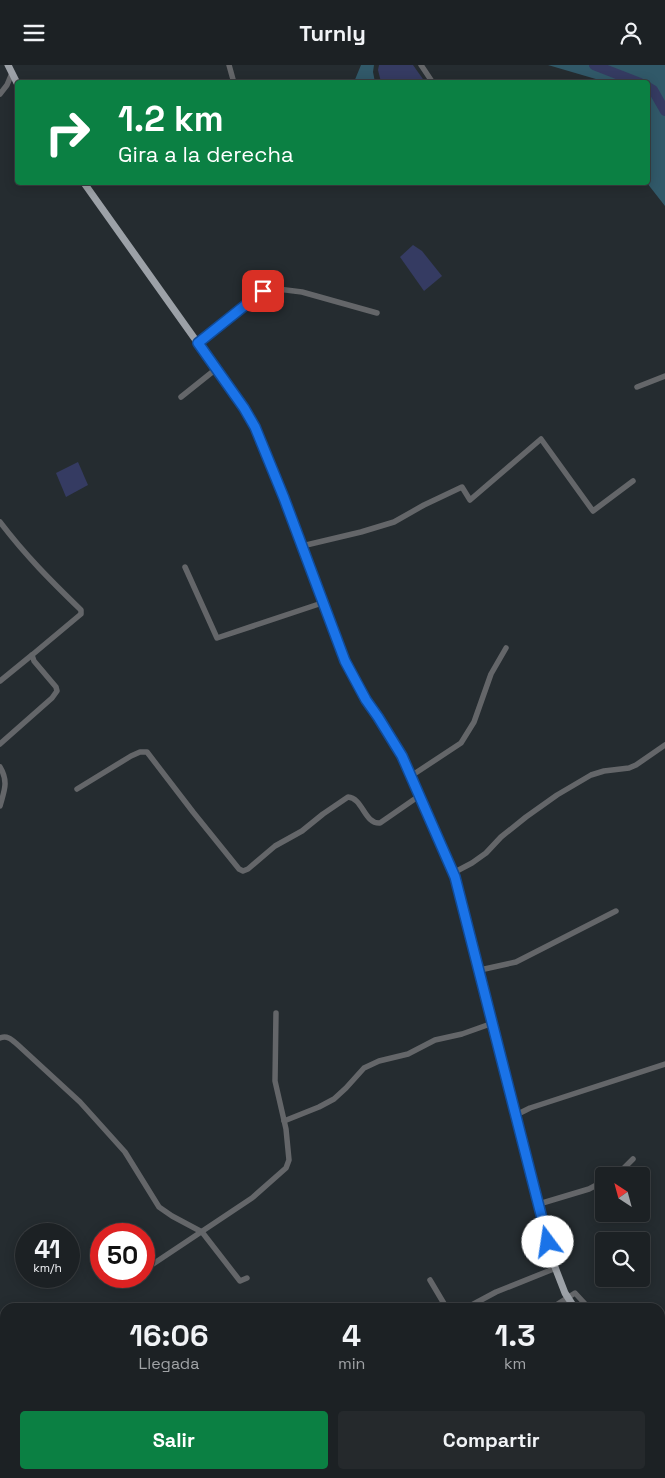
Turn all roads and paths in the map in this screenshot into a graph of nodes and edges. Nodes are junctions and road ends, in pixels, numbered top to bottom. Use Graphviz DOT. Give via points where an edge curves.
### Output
graph roads {
  1 [pos="8,65"];
  2 [pos="230,65"];
  3 [pos="421,65"];
  4 [pos="12,73"];
  5 [pos="16,80"];
  6 [pos="233,80"];
  7 [pos="431,80"];
  8 [pos="0,94"];
  9 [pos="85,185"];
  10 [pos="377,313"];
  11 [pos="198,343"];
  12 [pos="216,369"];
  13 [pos="665,376"];
  14 [pos="637,387"];
  15 [pos="181,397"];
  16 [pos="634,481"];
  17 [pos="0,523"];
  18 [pos="302,546"];
  19 [pos="185,567"];
  20 [pos="322,603"];
  21 [pos="506,648"];
  22 [pos="32,655"];
  23 [pos="0,681"];
  24 [pos="0,744"];
  25 [pos="665,745"];
  26 [pos="0,767"];
  27 [pos="411,776"];
  28 [pos="77,789"];
  29 [pos="420,795"];
  30 [pos="0,806"];
  31 [pos="453,873"];
  32 [pos="616,911"];
  33 [pos="480,970"];
  34 [pos="276,1013"];
  35 [pos="493,1023"];
  36 [pos="0,1038"];
  37 [pos="665,1064"];
  38 [pos="516,1115"];
  39 [pos="284,1121"];
  40 [pos="633,1159"];
  41 [pos="625,1167"];
  42 [pos="595,1186"];
  43 [pos="539,1204"];
  44 [pos="202,1232"];
  45 [pos="155,1263"];
  46 [pos="556,1268"];
  47 [pos="247,1278"];
  48 [pos="430,1280"];
  49 [pos="568,1297"];
  50 [pos="444,1303"];
  51 [pos="475,1303"];
  52 [pos="560,1303"];
  53 [pos="572,1303"];
  54 [pos="584,1303"];
  1 -- 4 [label="main road"];
  2 -- 6 [label="street"];
  3 -- 7 [label="street"];
  4 -- 5 [label="main road"];
  4 -- 8 [label="street"];
  9 -- 11 [label="main road"];
  10 -- 11 [label="street" via="302,292 263,291"];
  11 -- 12 [label="main road"];
  12 -- 15 [label="street"];
  12 -- 18 [label="main road" via="255,427"];
  13 -- 14 [label="street"];
  16 -- 18 [label="street" via="593,511 541,439 470,500 462,487 394,522"];
  17 -- 22 [label="street" via="32,561 81,609 69,625"];
  18 -- 20 [label="main road"];
  19 -- 20 [label="street" via="217,638"];
  20 -- 27 [label="main road" via="353,679 392,738"];
  21 -- 27 [label="street" via="491,674 474,722 461,743"];
  22 -- 23 [label="street"];
  22 -- 24 [label="street" via="57,691"];
  25 -- 31 [label="street" via="636,765 591,775 557,795 501,837 486,853"];
  26 -- 30 [label="street" via="6,784"];
  27 -- 29 [label="main road"];
  28 -- 29 [label="street" via="131,756 147,752 243,871 348,797 357,801 372,821 380,823"];
  29 -- 31 [label="main road"];
  31 -- 33 [label="main road"];
  32 -- 33 [label="street" via="516,961"];
  33 -- 35 [label="main road"];
  34 -- 39 [label="street" via="275,1081"];
  35 -- 38 [label="main road"];
  35 -- 39 [label="street" via="364,1068 334,1099"];
  36 -- 44 [label="street" via="10,1038 80,1101 125,1152 159,1207"];
  37 -- 38 [label="street" via="530,1107"];
  38 -- 43 [label="main road"];
  39 -- 44 [label="street" via="289,1160 286,1168 252,1198"];
  40 -- 41 [label="street"];
  42 -- 43 [label="street"];
  43 -- 46 [label="main road"];
  44 -- 45 [label="street"];
  44 -- 47 [label="street" via="240,1281"];
  46 -- 49 [label="main road"];
  46 -- 51 [label="street"];
  48 -- 50 [label="street"];
  49 -- 52 [label="street"];
  49 -- 53 [label="main road"];
  49 -- 54 [label="street" via="575,1293"];
}
